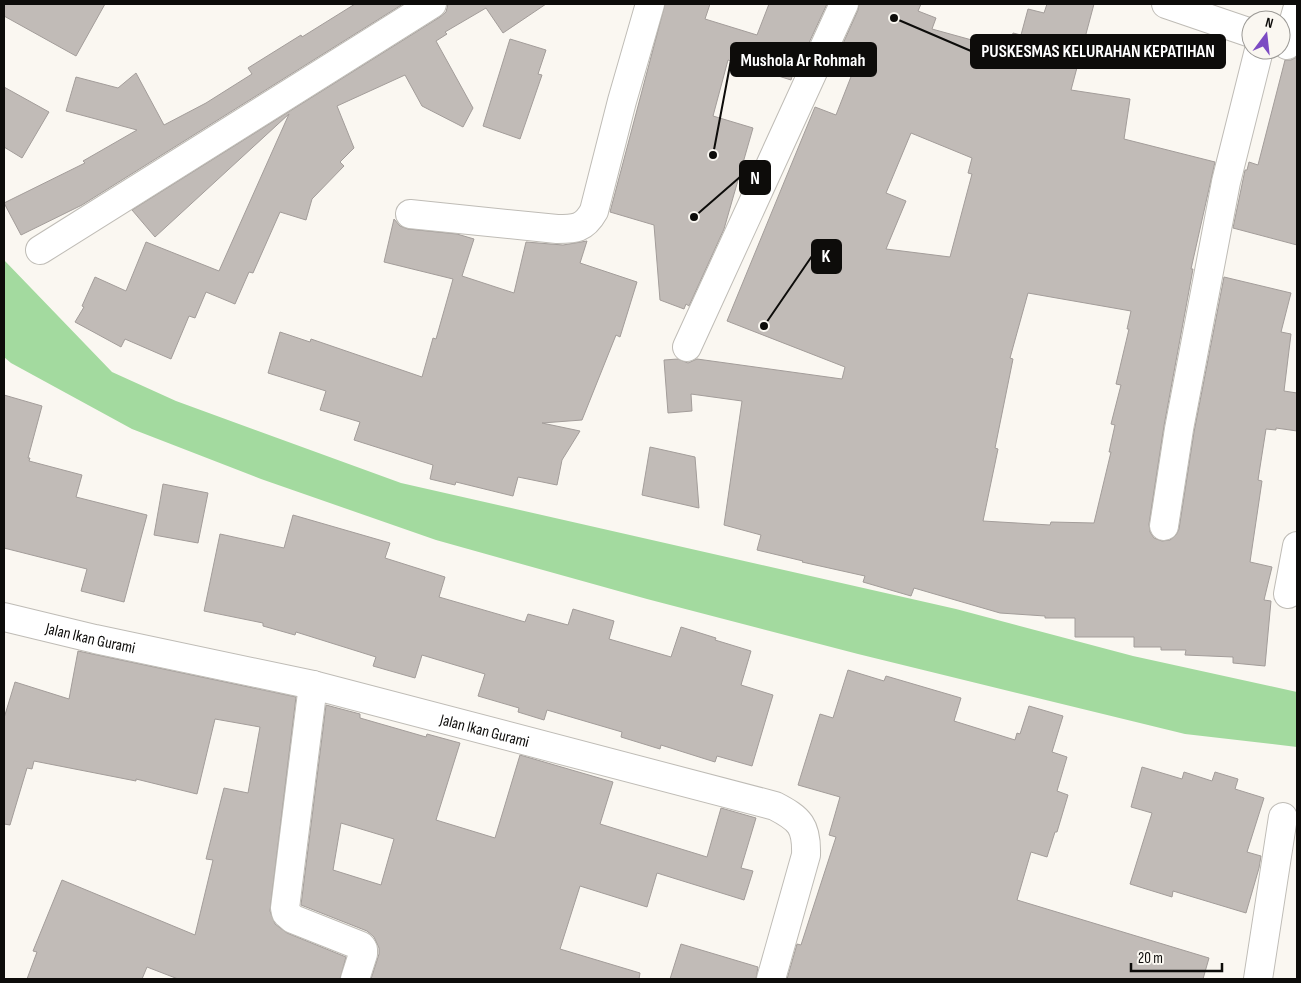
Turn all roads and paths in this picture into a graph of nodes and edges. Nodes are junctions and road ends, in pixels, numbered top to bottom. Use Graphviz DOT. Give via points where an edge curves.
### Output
graph roads {
  1 [pos="432,4"];
  2 [pos="650,4"];
  3 [pos="844,4"];
  4 [pos="1166,4"];
  5 [pos="1297,10"];
  6 [pos="1241,30"];
  7 [pos="1291,34"];
  8 [pos="1256,60"];
  9 [pos="410,214"];
  10 [pos="40,250"];
  11 [pos="687,347"];
  12 [pos="1164,526"];
  13 [pos="1297,546"];
  14 [pos="1288,594"];
  15 [pos="4,617"];
  16 [pos="313,685"];
  17 [pos="1283,817"];
  18 [pos="355,979"];
  19 [pos="771,979"];
  20 [pos="1258,979"];
  1 -- 10 [label="street"];
  2 -- 9 [label="street" via="594,211 582,226 557,229"];
  3 -- 11 [label="street"];
  4 -- 6 [label="street"];
  5 -- 7 [label="street"];
  8 -- 12 [label="street" via="1226,182"];
  13 -- 14 [label="street"];
  15 -- 16 [label="street, Jalan Ikan Gurami"];
  16 -- 18 [label="street" via="285,908 293,918 361,946 363,954"];
  16 -- 19 [label="street, Jalan Ikan Gurami" via="775,806 791,814 802,825 807,839 806,856"];
  17 -- 20 [label="street"];
}
